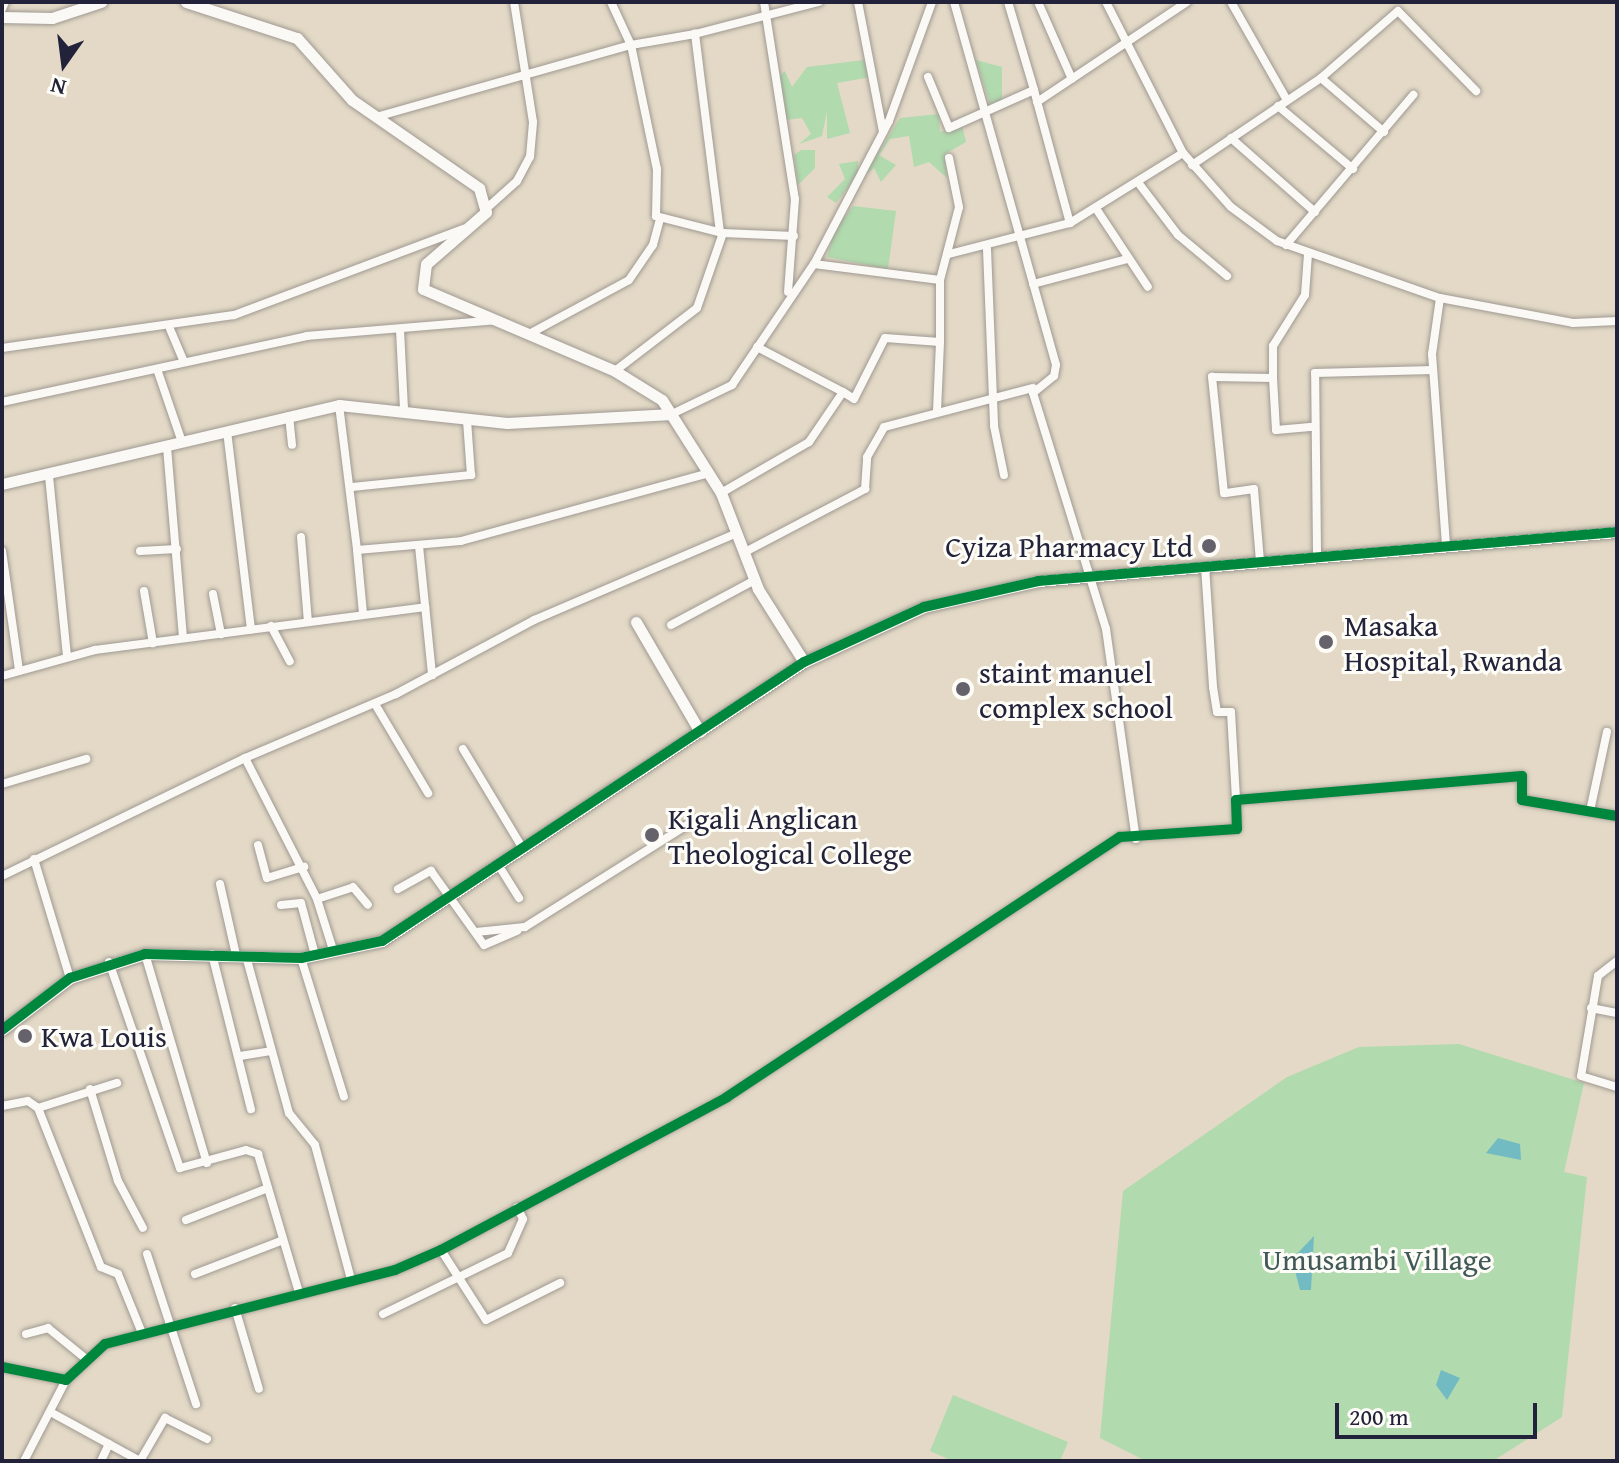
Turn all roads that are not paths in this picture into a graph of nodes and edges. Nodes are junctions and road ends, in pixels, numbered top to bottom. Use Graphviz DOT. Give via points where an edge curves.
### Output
graph roads {
  1 [pos="5,2"];
  2 [pos="101,2"];
  3 [pos="186,2"];
  4 [pos="514,2"];
  5 [pos="611,2"];
  6 [pos="764,2"];
  7 [pos="819,2"];
  8 [pos="858,2"];
  9 [pos="932,2"];
  10 [pos="954,2"];
  11 [pos="1008,2"];
  12 [pos="1038,2"];
  13 [pos="1106,2"];
  14 [pos="1187,2"];
  15 [pos="1231,2"];
  16 [pos="2,9"];
  17 [pos="2,17"];
  18 [pos="765,18"];
  19 [pos="695,34"];
  20 [pos="1129,43"];
  21 [pos="631,45"];
  22 [pos="525,77"];
  23 [pos="928,77"];
  24 [pos="1321,78"];
  25 [pos="1072,79"];
  26 [pos="1034,90"];
  27 [pos="1476,91"];
  28 [pos="1413,95"];
  29 [pos="1287,100"];
  30 [pos="1037,102"];
  31 [pos="1278,106"];
  32 [pos="987,112"];
  33 [pos="376,117"];
  34 [pos="1384,132"];
  35 [pos="883,133"];
  36 [pos="1231,138"];
  37 [pos="1183,153"];
  38 [pos="949,158"];
  39 [pos="1192,165"];
  40 [pos="1353,169"];
  41 [pos="1140,185"];
  42 [pos="487,208"];
  43 [pos="1097,210"];
  44 [pos="1315,212"];
  45 [pos="660,218"];
  46 [pos="1070,223"];
  47 [pos="463,229"];
  48 [pos="721,233"];
  49 [pos="794,236"];
  50 [pos="1023,237"];
  51 [pos="1286,245"];
  52 [pos="987,249"];
  53 [pos="949,254"];
  54 [pos="1308,254"];
  55 [pos="1127,259"];
  56 [pos="814,264"];
  57 [pos="1227,276"];
  58 [pos="940,280"];
  59 [pos="1033,284"];
  60 [pos="1148,287"];
  61 [pos="788,293"];
  62 [pos="1440,298"];
  63 [pos="502,320"];
  64 [pos="1617,321"];
  65 [pos="170,329"];
  66 [pos="400,330"];
  67 [pos="531,333"];
  68 [pos="940,342"];
  69 [pos="757,347"];
  70 [pos="2,348"];
  71 [pos="183,359"];
  72 [pos="157,369"];
  73 [pos="1433,370"];
  74 [pos="615,371"];
  75 [pos="1273,378"];
  76 [pos="1033,388"];
  77 [pos="843,392"];
  78 [pos="994,398"];
  79 [pos="2,402"];
  80 [pos="339,405"];
  81 [pos="404,409"];
  82 [pos="937,411"];
  83 [pos="672,414"];
  84 [pos="289,416"];
  85 [pos="467,420"];
  86 [pos="1313,427"];
  87 [pos="227,431"];
  88 [pos="182,442"];
  89 [pos="292,445"];
  90 [pos="167,447"];
  91 [pos="709,473"];
  92 [pos="1004,475"];
  93 [pos="49,476"];
  94 [pos="2,484"];
  95 [pos="352,487"];
  96 [pos="721,493"];
  97 [pos="1617,532"];
  98 [pos="737,533"];
  99 [pos="301,537"];
  100 [pos="1446,545"];
  101 [pos="419,546"];
  102 [pos="177,549"];
  103 [pos="357,550"];
  104 [pos="2,551"];
  105 [pos="140,551"];
  106 [pos="745,552"];
  107 [pos="1317,552"];
  108 [pos="1260,561"];
  109 [pos="1205,566"];
  110 [pos="1086,577"];
  111 [pos="755,580"];
  112 [pos="144,591"];
  113 [pos="213,594"];
  114 [pos="425,607"];
  115 [pos="363,613"];
  116 [pos="308,622"];
  117 [pos="636,622"];
  118 [pos="671,625"];
  119 [pos="271,626"];
  120 [pos="251,630"];
  121 [pos="221,634"];
  122 [pos="183,637"];
  123 [pos="153,643"];
  124 [pos="67,656"];
  125 [pos="290,661"];
  126 [pos="804,662"];
  127 [pos="19,670"];
  128 [pos="432,675"];
  129 [pos="2,676"];
  130 [pos="375,704"];
  131 [pos="700,732"];
  132 [pos="1607,732"];
  133 [pos="463,749"];
  134 [pos="245,758"];
  135 [pos="86,759"];
  136 [pos="2,784"];
  137 [pos="428,793"];
  138 [pos="1236,800"];
  139 [pos="1590,811"];
  140 [pos="1617,816"];
  141 [pos="693,821"];
  142 [pos="1136,839"];
  143 [pos="258,845"];
  144 [pos="523,849"];
  145 [pos="34,859"];
  146 [pos="499,866"];
  147 [pos="304,867"];
  148 [pos="2,876"];
  149 [pos="220,884"];
  150 [pos="398,889"];
  151 [pos="452,897"];
  152 [pos="519,898"];
  153 [pos="317,899"];
  154 [pos="281,905"];
  155 [pos="368,905"];
  156 [pos="517,931"];
  157 [pos="476,932"];
  158 [pos="212,953"];
  159 [pos="334,953"];
  160 [pos="145,954"];
  161 [pos="241,955"];
  162 [pos="315,955"];
  163 [pos="301,958"];
  164 [pos="1617,961"];
  165 [pos="109,962"];
  166 [pos="70,978"];
  167 [pos="1591,1008"];
  168 [pos="1617,1013"];
  169 [pos="2,1030"];
  170 [pos="271,1051"];
  171 [pos="240,1056"];
  172 [pos="117,1083"];
  173 [pos="1617,1087"];
  174 [pos="90,1089"];
  175 [pos="344,1097"];
  176 [pos="2,1106"];
  177 [pos="38,1108"];
  178 [pos="251,1109"];
  179 [pos="207,1163"];
  180 [pos="268,1188"];
  181 [pos="517,1207"];
  182 [pos="186,1220"];
  183 [pos="143,1228"];
  184 [pos="283,1240"];
  185 [pos="441,1250"];
  186 [pos="147,1254"];
  187 [pos="195,1274"];
  188 [pos="351,1279"];
  189 [pos="456,1279"];
  190 [pos="560,1283"];
  191 [pos="299,1292"];
  192 [pos="235,1308"];
  193 [pos="383,1314"];
  194 [pos="171,1330"];
  195 [pos="142,1333"];
  196 [pos="26,1334"];
  197 [pos="86,1359"];
  198 [pos="2,1367"];
  199 [pos="66,1380"];
  200 [pos="259,1389"];
  201 [pos="196,1404"];
  202 [pos="54,1414"];
  203 [pos="207,1439"];
  204 [pos="109,1444"];
  205 [pos="24,1461"];
  206 [pos="101,1461"];
  207 [pos="140,1461"];
  1 -- 16 [label="street"];
  2 -- 17 [label="street" via="52,18"];
  3 -- 33 [label="street" via="297,38"];
  4 -- 22 [label="street"];
  5 -- 21 [label="street"];
  6 -- 18 [label="street"];
  7 -- 18 [label="street"];
  8 -- 35 [label="street"];
  9 -- 35 [label="street"];
  10 -- 32 [label="street"];
  11 -- 26 [label="street"];
  12 -- 25 [label="street"];
  13 -- 20 [label="street"];
  14 -- 20 [label="street"];
  15 -- 29 [label="street"];
  18 -- 19 [label="street"];
  18 -- 49 [label="street" via="789,140"];
  19 -- 21 [label="street"];
  19 -- 48 [label="street"];
  20 -- 25 [label="street"];
  20 -- 37 [label="street"];
  21 -- 22 [label="street"];
  21 -- 45 [label="street"];
  22 -- 33 [label="street"];
  22 -- 42 [label="street" via="533,122 528,165"];
  23 -- 32 [label="street" via="946,126"];
  24 -- 27 [label="street" via="1398,11"];
  24 -- 29 [label="street"];
  24 -- 34 [label="street"];
  25 -- 30 [label="street"];
  26 -- 30 [label="street"];
  26 -- 32 [label="street"];
  28 -- 34 [label="street"];
  29 -- 31 [label="street"];
  30 -- 46 [label="street"];
  31 -- 36 [label="street"];
  31 -- 40 [label="street"];
  32 -- 50 [label="street"];
  33 -- 42 [label="street" via="464,175"];
  34 -- 40 [label="street"];
  35 -- 56 [label="street"];
  36 -- 39 [label="street"];
  36 -- 44 [label="street"];
  37 -- 39 [label="street"];
  37 -- 41 [label="street"];
  38 -- 53 [label="street" via="959,207"];
  39 -- 51 [label="street" via="1231,207"];
  40 -- 44 [label="street"];
  41 -- 43 [label="street"];
  41 -- 57 [label="street" via="1178,235"];
  42 -- 47 [label="street"];
  43 -- 46 [label="street"];
  43 -- 55 [label="street"];
  44 -- 51 [label="street"];
  45 -- 48 [label="street"];
  45 -- 67 [label="street" via="653,245 629,280"];
  46 -- 50 [label="street"];
  47 -- 63 [label="street" via="426,264 420,284"];
  47 -- 65 [label="street" via="256,309"];
  48 -- 49 [label="street"];
  48 -- 74 [label="street" via="697,308"];
  49 -- 61 [label="street"];
  50 -- 52 [label="street"];
  50 -- 59 [label="street"];
  51 -- 54 [label="street"];
  52 -- 53 [label="street"];
  52 -- 78 [label="street"];
  53 -- 58 [label="street"];
  54 -- 62 [label="street"];
  54 -- 75 [label="street" via="1305,295 1273,346"];
  55 -- 59 [label="street"];
  55 -- 60 [label="street"];
  56 -- 58 [label="street"];
  56 -- 61 [label="street"];
  58 -- 68 [label="street"];
  59 -- 76 [label="street" via="1056,369"];
  61 -- 69 [label="street"];
  62 -- 64 [label="street" via="1573,323"];
  62 -- 73 [label="street"];
  63 -- 66 [label="street"];
  63 -- 67 [label="street"];
  65 -- 70 [label="street"];
  65 -- 71 [label="street"];
  66 -- 71 [label="street" via="307,336"];
  66 -- 81 [label="street"];
  67 -- 74 [label="street"];
  68 -- 77 [label="street" via="885,338 854,399"];
  68 -- 82 [label="street"];
  69 -- 77 [label="street"];
  69 -- 83 [label="street" via="723,392"];
  71 -- 72 [label="street"];
  72 -- 79 [label="street"];
  72 -- 88 [label="street"];
  73 -- 86 [label="street" via="1315,373"];
  73 -- 100 [label="street"];
  74 -- 83 [label="street" via="652,391"];
  75 -- 86 [label="street" via="1276,430"];
  75 -- 108 [label="street" via="1212,377 1224,493 1254,489"];
  76 -- 78 [label="street"];
  76 -- 110 [label="street"];
  77 -- 96 [label="street" via="809,442"];
  78 -- 82 [label="street"];
  78 -- 92 [label="street"];
  80 -- 81 [label="street"];
  80 -- 84 [label="street"];
  80 -- 95 [label="street"];
  81 -- 85 [label="street"];
  82 -- 106 [label="street" via="880,431 867,457 865,489"];
  83 -- 85 [label="street" via="574,425"];
  83 -- 91 [label="street"];
  84 -- 87 [label="street"];
  84 -- 89 [label="street"];
  85 -- 95 [label="street" via="471,475"];
  86 -- 107 [label="street"];
  87 -- 88 [label="street"];
  87 -- 120 [label="street"];
  88 -- 90 [label="street"];
  90 -- 93 [label="street"];
  90 -- 102 [label="street"];
  91 -- 96 [label="street"];
  91 -- 101 [label="street" via="488,535"];
  93 -- 94 [label="street"];
  93 -- 124 [label="street"];
  95 -- 103 [label="street"];
  96 -- 98 [label="street"];
  97 -- 100 [label="street"];
  98 -- 106 [label="street"];
  98 -- 128 [label="street" via="534,620"];
  99 -- 116 [label="street"];
  100 -- 107 [label="street"];
  101 -- 103 [label="street"];
  101 -- 114 [label="street"];
  102 -- 105 [label="street"];
  102 -- 122 [label="street"];
  103 -- 115 [label="street"];
  104 -- 127 [label="street"];
  106 -- 111 [label="street"];
  107 -- 108 [label="street"];
  108 -- 109 [label="street"];
  109 -- 110 [label="street"];
  109 -- 138 [label="street" via="1213,687 1217,712 1231,712"];
  110 -- 126 [label="street" via="1006,585 924,607"];
  110 -- 142 [label="street" via="1106,629"];
  111 -- 118 [label="street"];
  111 -- 126 [label="street"];
  112 -- 123 [label="street"];
  113 -- 121 [label="street"];
  114 -- 115 [label="street"];
  114 -- 128 [label="street"];
  115 -- 116 [label="street"];
  116 -- 119 [label="street"];
  117 -- 131 [label="street"];
  119 -- 120 [label="street"];
  119 -- 125 [label="street"];
  120 -- 121 [label="street"];
  121 -- 122 [label="street"];
  122 -- 123 [label="street"];
  123 -- 124 [label="street"];
  124 -- 127 [label="street"];
  126 -- 131 [label="street"];
  127 -- 129 [label="street"];
  128 -- 130 [label="street"];
  130 -- 134 [label="street"];
  130 -- 137 [label="street"];
  131 -- 144 [label="street"];
  132 -- 139 [label="street"];
  133 -- 144 [label="street"];
  134 -- 145 [label="street" via="109,829"];
  134 -- 147 [label="street"];
  135 -- 136 [label="street"];
  138 -- 139 [label="street" via="1522,776 1522,800"];
  138 -- 142 [label="street" via="1237,829"];
  139 -- 140 [label="street"];
  141 -- 156 [label="street"];
  142 -- 181 [label="street" via="1109,842 717,1103"];
  143 -- 147 [label="street" via="267,878"];
  144 -- 146 [label="street"];
  145 -- 148 [label="street"];
  145 -- 166 [label="street"];
  146 -- 151 [label="street"];
  146 -- 152 [label="street"];
  147 -- 153 [label="street"];
  149 -- 161 [label="street"];
  150 -- 151 [label="street" via="431,871"];
  151 -- 157 [label="street"];
  151 -- 159 [label="street" via="382,941"];
  153 -- 155 [label="street" via="353,887"];
  153 -- 159 [label="street"];
  154 -- 162 [label="street" via="301,903"];
  156 -- 157 [label="street" via="488,925"];
  156 -- 157 [label="street" via="487,946"];
  158 -- 160 [label="street"];
  158 -- 161 [label="street"];
  158 -- 171 [label="street"];
  159 -- 162 [label="street"];
  160 -- 165 [label="street"];
  160 -- 179 [label="street"];
  161 -- 163 [label="street"];
  161 -- 170 [label="street"];
  162 -- 163 [label="street"];
  163 -- 175 [label="street"];
  164 -- 167 [label="street" via="1599,974"];
  165 -- 166 [label="street"];
  165 -- 179 [label="street" via="180,1168"];
  166 -- 169 [label="street"];
  167 -- 168 [label="street"];
  167 -- 173 [label="street" via="1581,1076"];
  170 -- 171 [label="street"];
  170 -- 188 [label="street" via="289,1113 315,1145"];
  171 -- 178 [label="street"];
  172 -- 174 [label="street"];
  174 -- 177 [label="street"];
  174 -- 183 [label="street" via="118,1181"];
  176 -- 177 [label="street" via="28,1101"];
  177 -- 195 [label="street" via="101,1267 118,1274"];
  179 -- 180 [label="street" via="255,1151"];
  180 -- 182 [label="street"];
  180 -- 184 [label="street"];
  181 -- 185 [label="street"];
  181 -- 189 [label="street" via="523,1219 508,1253"];
  184 -- 187 [label="street"];
  184 -- 191 [label="street"];
  185 -- 188 [label="street"];
  185 -- 189 [label="street"];
  186 -- 194 [label="street"];
  188 -- 191 [label="street"];
  189 -- 190 [label="street" via="486,1320"];
  189 -- 193 [label="street"];
  191 -- 192 [label="street"];
  192 -- 194 [label="street"];
  192 -- 200 [label="street"];
  194 -- 195 [label="street"];
  194 -- 201 [label="street"];
  195 -- 197 [label="street" via="105,1344"];
  196 -- 197 [label="street" via="48,1328"];
  197 -- 199 [label="street"];
  198 -- 199 [label="street"];
  199 -- 202 [label="street"];
  202 -- 204 [label="street"];
  202 -- 205 [label="street"];
  203 -- 207 [label="street" via="165,1418"];
  204 -- 206 [label="street"];
  204 -- 207 [label="street"];
}
